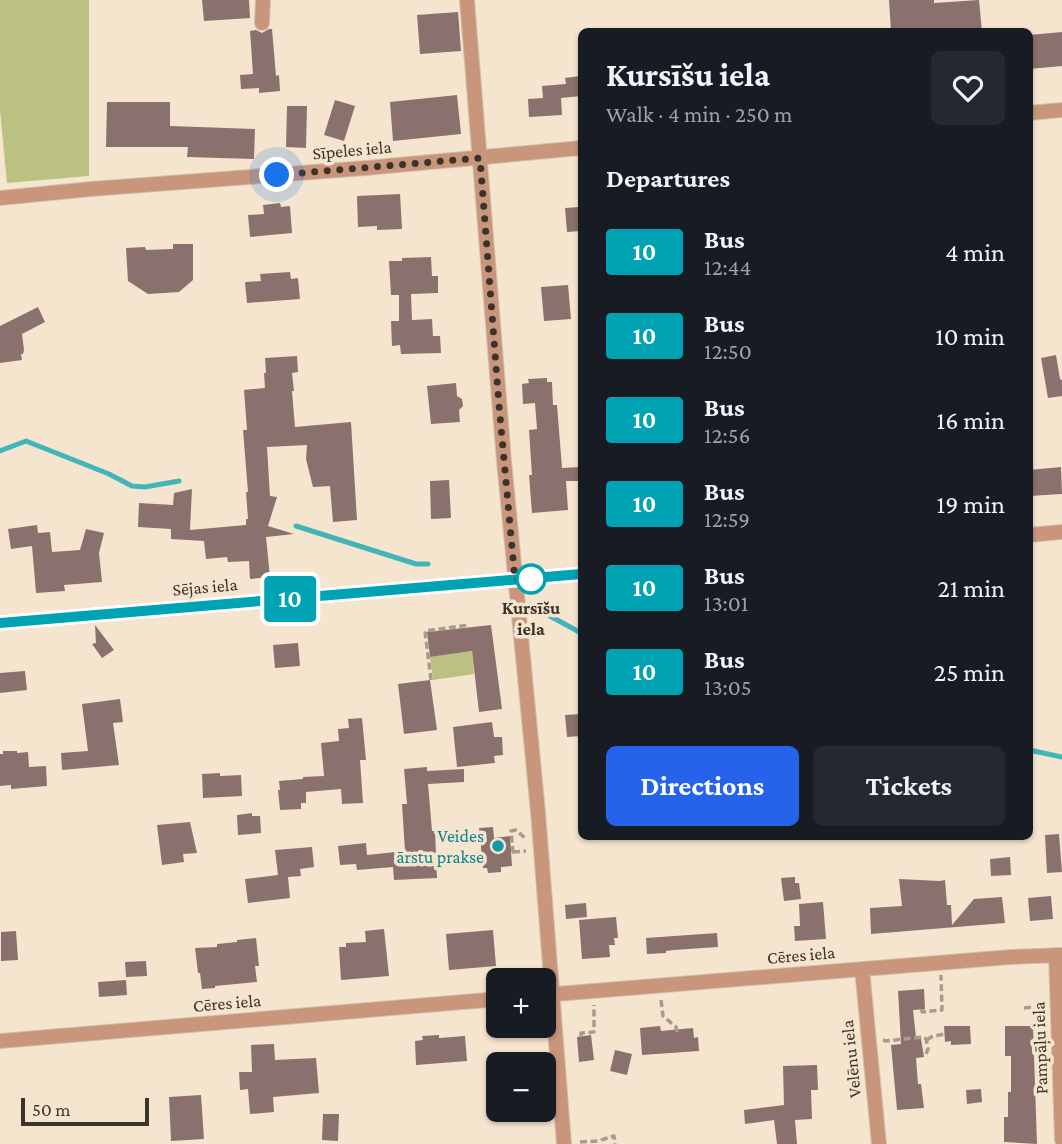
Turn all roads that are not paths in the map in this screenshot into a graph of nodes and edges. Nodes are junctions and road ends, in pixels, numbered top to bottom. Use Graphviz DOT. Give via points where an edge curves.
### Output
graph roads {
  1 [pos="263,0"];
  2 [pos="467,0"];
  3 [pos="262,23"];
  4 [pos="1062,110"];
  5 [pos="1033,113"];
  6 [pos="578,148"];
  7 [pos="480,158"];
  8 [pos="0,198"];
  9 [pos="1062,532"];
  10 [pos="1033,535"];
  11 [pos="578,574"];
  12 [pos="515,580"];
  13 [pos="0,623"];
  14 [pos="1059,955"];
  15 [pos="547,968"];
  16 [pos="862,969"];
  17 [pos="556,994"];
  18 [pos="486,1000"];
  19 [pos="553,1038"];
  20 [pos="0,1041"];
  21 [pos="1062,1140"];
  22 [pos="564,1143"];
  23 [pos="879,1144"];
  1 -- 3 [label="street"];
  2 -- 7 [label="street"];
  4 -- 5 [label="street"];
  6 -- 7 [label="street, Sīpeles iela"];
  7 -- 8 [label="street, Sīpeles iela"];
  7 -- 12 [label="street"];
  9 -- 10 [label="street"];
  11 -- 12 [label="street, Sējas iela"];
  12 -- 13 [label="street, Sējas iela"];
  12 -- 15 [label="street" via="538,812"];
  14 -- 16 [label="street, Cēres iela"];
  14 -- 21 [label="street, Pampāļu iela"];
  16 -- 17 [label="street, Cēres iela"];
  16 -- 23 [label="street, Velēnu iela"];
  18 -- 20 [label="street, Cēres iela"];
  19 -- 22 [label="street"];
}
